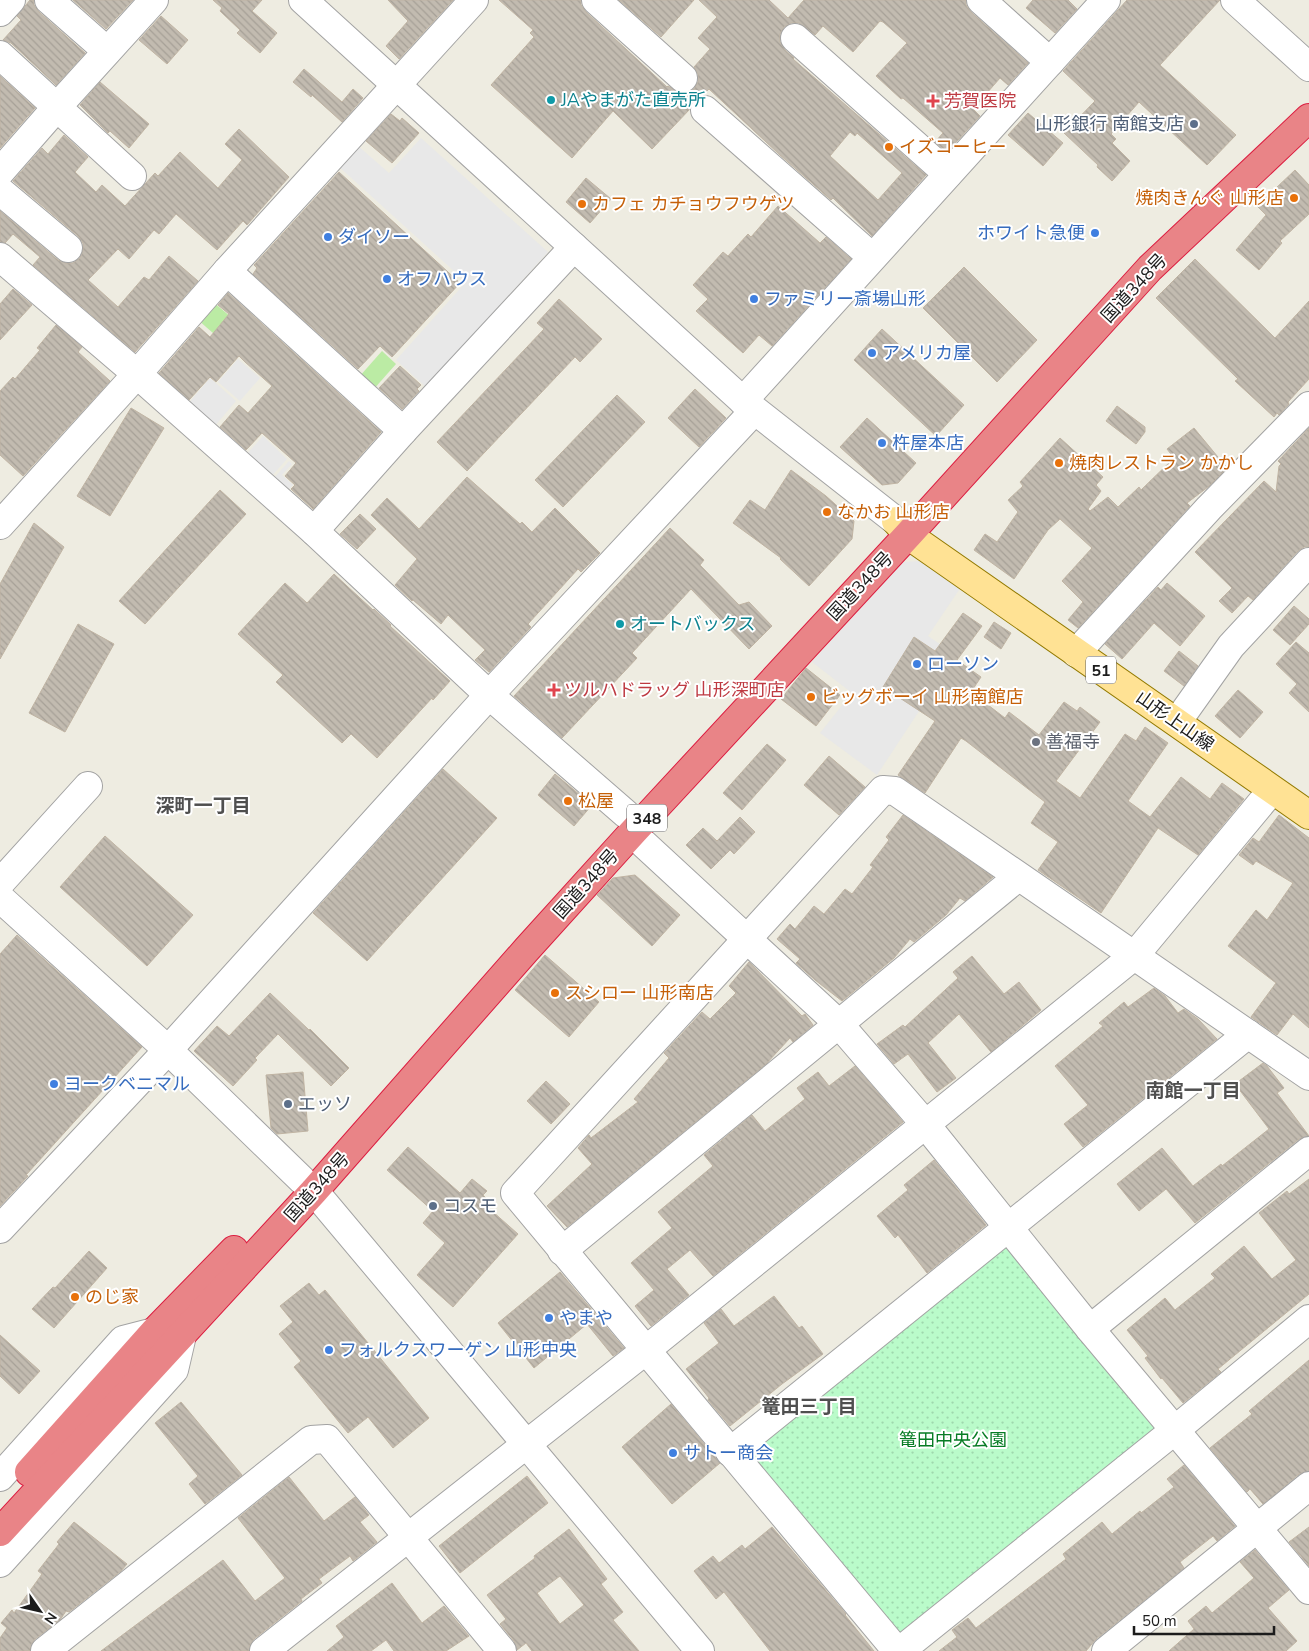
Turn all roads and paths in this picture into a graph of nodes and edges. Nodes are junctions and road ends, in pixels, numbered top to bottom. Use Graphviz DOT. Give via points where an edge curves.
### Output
graph roads {
  1 [pos="11,0"];
  2 [pos="49,0"];
  3 [pos="154,0"];
  4 [pos="303,0"];
  5 [pos="474,0"];
  6 [pos="596,0"];
  7 [pos="981,0"];
  8 [pos="1106,0"];
  9 [pos="1235,0"];
  10 [pos="0,12"];
  11 [pos="795,38"];
  12 [pos="107,51"];
  13 [pos="0,54"];
  14 [pos="1050,62"];
  15 [pos="1309,67"];
  16 [pos="683,78"];
  17 [pos="397,85"];
  18 [pos="1309,100"];
  19 [pos="56,108"];
  20 [pos="706,110"];
  21 [pos="1309,118"];
  22 [pos="0,172"];
  23 [pos="948,174"];
  24 [pos="132,176"];
  25 [pos="0,190"];
  26 [pos="574,247"];
  27 [pos="68,248"];
  28 [pos="0,257"];
  29 [pos="872,257"];
  30 [pos="226,271"];
  31 [pos="137,374"];
  32 [pos="749,406"];
  33 [pos="1309,406"];
  34 [pos="403,431"];
  35 [pos="0,525"];
  36 [pos="902,528"];
  37 [pos="314,531"];
  38 [pos="1309,562"];
  39 [pos="1076,653"];
  40 [pos="489,695"];
  41 [pos="1177,722"];
  42 [pos="88,786"];
  43 [pos="1272,790"];
  44 [pos="1309,814"];
  45 [pos="629,824"];
  46 [pos="1018,877"];
  47 [pos="0,884"];
  48 [pos="0,898"];
  49 [pos="746,938"];
  50 [pos="1135,955"];
  51 [pos="840,1024"];
  52 [pos="1248,1034"];
  53 [pos="168,1050"];
  54 [pos="1309,1076"];
  55 [pos="926,1126"];
  56 [pos="1309,1151"];
  57 [pos="308,1185"];
  58 [pos="1008,1227"];
  59 [pos="0,1229"];
  60 [pos="562,1251"];
  61 [pos="1309,1319"];
  62 [pos="1090,1329"];
  63 [pos="183,1331"];
  64 [pos="154,1332"];
  65 [pos="646,1350"];
  66 [pos="1175,1430"];
  67 [pos="526,1444"];
  68 [pos="730,1452"];
  69 [pos="0,1477"];
  70 [pos="1309,1486"];
  71 [pos="0,1505"];
  72 [pos="1258,1529"];
  73 [pos="0,1532"];
  74 [pos="408,1538"];
  75 [pos="0,1563"];
  76 [pos="1309,1590"];
  77 [pos="494,1648"];
  78 [pos="45,1651"];
  79 [pos="264,1651"];
  80 [pos="700,1651"];
  81 [pos="898,1651"];
  82 [pos="1106,1651"];
  1 -- 10 [label="street"];
  2 -- 12 [label="street"];
  3 -- 12 [label="street"];
  4 -- 17 [label="street"];
  5 -- 17 [label="street"];
  6 -- 16 [label="street"];
  7 -- 14 [label="street"];
  8 -- 14 [label="street"];
  9 -- 15 [label="street"];
  11 -- 23 [label="street"];
  12 -- 19 [label="street"];
  13 -- 19 [label="street"];
  14 -- 23 [label="street"];
  17 -- 26 [label="street"];
  17 -- 30 [label="street"];
  18 -- 36 [label="highway, 国道348号 / 348" via="1139,257"];
  19 -- 22 [label="street"];
  19 -- 24 [label="street"];
  20 -- 29 [label="street"];
  21 -- 36 [label="highway, 国道348号 / 348" via="1150,268"];
  23 -- 29 [label="street"];
  25 -- 27 [label="street"];
  26 -- 32 [label="street"];
  26 -- 34 [label="street"];
  28 -- 31 [label="street"];
  29 -- 32 [label="street"];
  30 -- 31 [label="street"];
  30 -- 34 [label="street"];
  31 -- 35 [label="street"];
  31 -- 37 [label="street"];
  32 -- 36 [label="street"];
  32 -- 40 [label="street"];
  33 -- 39 [label="street" via="1209,508"];
  34 -- 37 [label="street"];
  36 -- 39 [label="main road, 山形上山線 / 51"];
  36 -- 45 [label="highway, 国道348号 / 348"];
  37 -- 40 [label="street"];
  38 -- 41 [label="street" via="1231,646"];
  39 -- 41 [label="main road, 山形上山線 / 51"];
  40 -- 45 [label="street"];
  40 -- 53 [label="street"];
  41 -- 43 [label="main road, 山形上山線 / 51"];
  42 -- 47 [label="street"];
  43 -- 44 [label="main road, 山形上山線 / 51"];
  43 -- 50 [label="street"];
  45 -- 49 [label="street"];
  45 -- 57 [label="highway, 国道348号 / 348" via="527,949"];
  46 -- 49 [label="street" via="895,791 883,790"];
  46 -- 50 [label="street"];
  46 -- 51 [label="street"];
  48 -- 53 [label="street"];
  49 -- 51 [label="street"];
  49 -- 60 [label="street" via="515,1193"];
  50 -- 52 [label="street"];
  50 -- 55 [label="street"];
  51 -- 55 [label="street"];
  51 -- 60 [label="street"];
  52 -- 54 [label="street"];
  52 -- 58 [label="street"];
  53 -- 57 [label="street"];
  53 -- 59 [label="street"];
  55 -- 58 [label="street"];
  55 -- 65 [label="street"];
  56 -- 62 [label="street"];
  57 -- 63 [label="highway, 国道348号 / 348"];
  57 -- 64 [label="highway, 国道348号 / 348"];
  57 -- 67 [label="street"];
  58 -- 62 [label="street"];
  58 -- 68 [label="street"];
  60 -- 65 [label="street"];
  61 -- 66 [label="street"];
  62 -- 66 [label="street"];
  63 -- 73 [label="highway, 国道348号 / 348"];
  63 -- 75 [label="street" via="174,1370"];
  64 -- 69 [label="street" via="123,1340"];
  64 -- 71 [label="highway, 国道348号 / 348"];
  65 -- 67 [label="street"];
  65 -- 68 [label="street"];
  66 -- 72 [label="street"];
  66 -- 81 [label="street"];
  67 -- 74 [label="street"];
  67 -- 80 [label="street"];
  68 -- 81 [label="street"];
  70 -- 72 [label="street"];
  72 -- 76 [label="street"];
  72 -- 82 [label="street"];
  74 -- 77 [label="street"];
  74 -- 78 [label="street" via="327,1439 311,1440"];
  74 -- 79 [label="street"];
}
